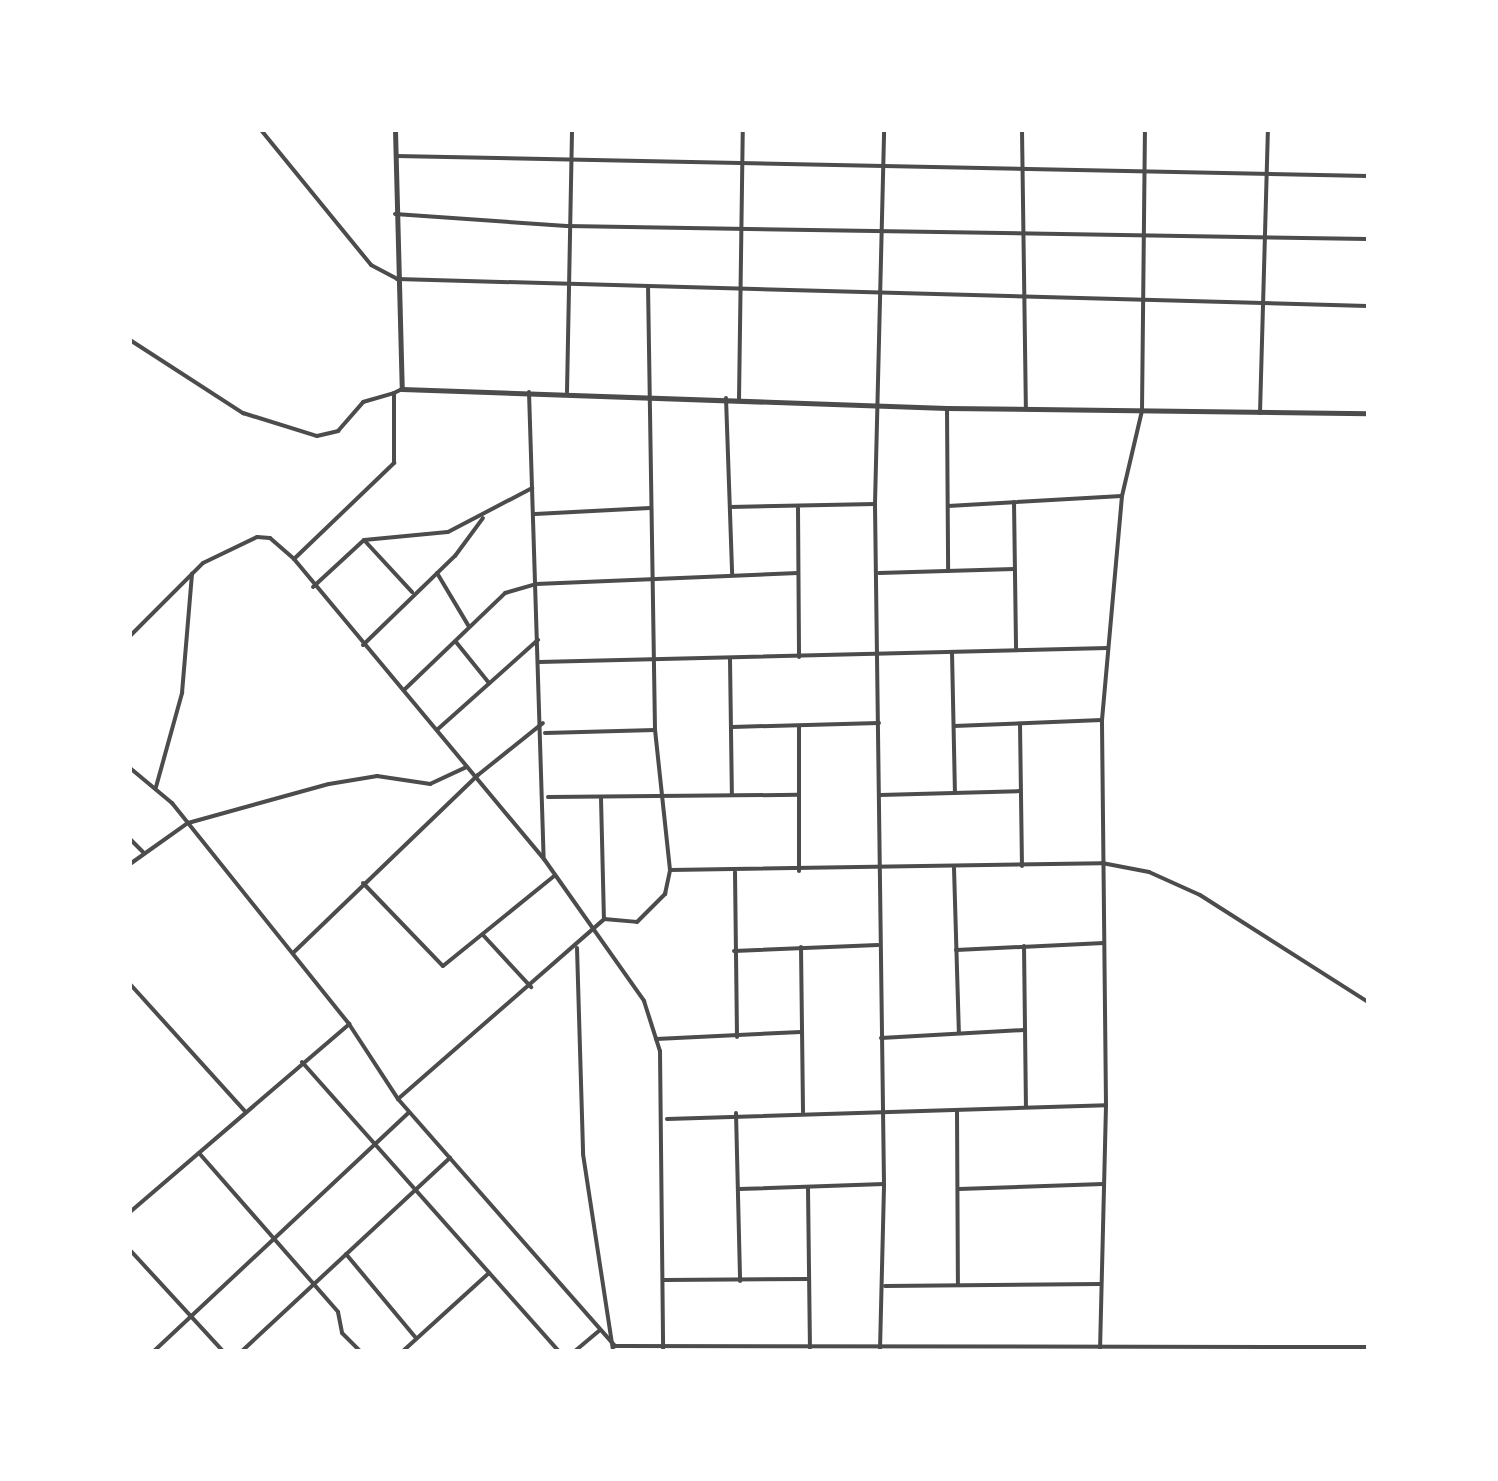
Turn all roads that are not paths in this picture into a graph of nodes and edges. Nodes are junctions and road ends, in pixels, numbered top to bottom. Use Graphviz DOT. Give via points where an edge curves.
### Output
graph roads {
  1 [pos="261,130"];
  2 [pos="396,130"];
  3 [pos="572,130"];
  4 [pos="743,130"];
  5 [pos="884,130"];
  6 [pos="1022,130"];
  7 [pos="1145,130"];
  8 [pos="1268,130"];
  9 [pos="396,156"];
  10 [pos="742,162"];
  11 [pos="571,164"];
  12 [pos="1022,168"];
  13 [pos="884,169"];
  14 [pos="1144,172"];
  15 [pos="1267,174"];
  16 [pos="1368,176"];
  17 [pos="394,214"];
  18 [pos="568,226"];
  19 [pos="740,227"];
  20 [pos="882,232"];
  21 [pos="1021,234"];
  22 [pos="1144,238"];
  23 [pos="1266,239"];
  24 [pos="1368,239"];
  25 [pos="396,279"];
  26 [pos="570,284"];
  27 [pos="648,288"];
  28 [pos="740,290"];
  29 [pos="884,294"];
  30 [pos="1024,294"];
  31 [pos="1143,298"];
  32 [pos="1262,303"];
  33 [pos="1368,306"];
  34 [pos="130,340"];
  35 [pos="402,389"];
  36 [pos="529,392"];
  37 [pos="567,392"];
  38 [pos="394,393"];
  39 [pos="648,396"];
  40 [pos="726,398"];
  41 [pos="739,400"];
  42 [pos="880,402"];
  43 [pos="947,408"];
  44 [pos="1026,410"];
  45 [pos="1142,411"];
  46 [pos="1260,413"];
  47 [pos="1368,413"];
  48 [pos="532,488"];
  49 [pos="1122,496"];
  50 [pos="1014,502"];
  51 [pos="875,504"];
  52 [pos="948,506"];
  53 [pos="729,507"];
  54 [pos="650,508"];
  55 [pos="798,508"];
  56 [pos="486,514"];
  57 [pos="533,514"];
  58 [pos="364,540"];
  59 [pos="294,559"];
  60 [pos="1014,569"];
  61 [pos="948,571"];
  62 [pos="192,572"];
  63 [pos="798,572"];
  64 [pos="437,573"];
  65 [pos="877,573"];
  66 [pos="732,575"];
  67 [pos="652,576"];
  68 [pos="536,584"];
  69 [pos="313,587"];
  70 [pos="413,594"];
  71 [pos="469,627"];
  72 [pos="130,636"];
  73 [pos="538,640"];
  74 [pos="456,642"];
  75 [pos="363,645"];
  76 [pos="1108,648"];
  77 [pos="1016,649"];
  78 [pos="952,652"];
  79 [pos="878,656"];
  80 [pos="799,657"];
  81 [pos="653,658"];
  82 [pos="730,659"];
  83 [pos="539,662"];
  84 [pos="489,683"];
  85 [pos="402,692"];
  86 [pos="1102,720"];
  87 [pos="543,723"];
  88 [pos="879,723"];
  89 [pos="1020,724"];
  90 [pos="798,726"];
  91 [pos="954,726"];
  92 [pos="732,727"];
  93 [pos="438,729"];
  94 [pos="655,730"];
  95 [pos="544,734"];
  96 [pos="468,766"];
  97 [pos="130,768"];
  98 [pos="478,775"];
  99 [pos="156,787"];
  100 [pos="1020,791"];
  101 [pos="955,793"];
  102 [pos="732,794"];
  103 [pos="798,795"];
  104 [pos="880,795"];
  105 [pos="663,796"];
  106 [pos="546,798"];
  107 [pos="601,798"];
  108 [pos="188,823"];
  109 [pos="130,839"];
  110 [pos="142,852"];
  111 [pos="544,859"];
  112 [pos="130,864"];
  113 [pos="1102,864"];
  114 [pos="1022,866"];
  115 [pos="954,868"];
  116 [pos="876,869"];
  117 [pos="670,870"];
  118 [pos="799,871"];
  119 [pos="735,872"];
  120 [pos="554,876"];
  121 [pos="363,883"];
  122 [pos="604,919"];
  123 [pos="594,932"];
  124 [pos="483,935"];
  125 [pos="1104,943"];
  126 [pos="878,945"];
  127 [pos="1024,946"];
  128 [pos="800,947"];
  129 [pos="577,948"];
  130 [pos="956,950"];
  131 [pos="734,951"];
  132 [pos="293,953"];
  133 [pos="130,984"];
  134 [pos="532,988"];
  135 [pos="1368,1002"];
  136 [pos="349,1024"];
  137 [pos="1024,1030"];
  138 [pos="801,1032"];
  139 [pos="959,1033"];
  140 [pos="737,1037"];
  141 [pos="881,1038"];
  142 [pos="656,1040"];
  143 [pos="302,1062"];
  144 [pos="398,1100"];
  145 [pos="1106,1105"];
  146 [pos="1026,1108"];
  147 [pos="958,1110"];
  148 [pos="245,1111"];
  149 [pos="882,1111"];
  150 [pos="409,1112"];
  151 [pos="803,1112"];
  152 [pos="736,1113"];
  153 [pos="665,1120"];
  154 [pos="374,1143"];
  155 [pos="199,1153"];
  156 [pos="450,1158"];
  157 [pos="884,1184"];
  158 [pos="1103,1184"];
  159 [pos="808,1188"];
  160 [pos="738,1189"];
  161 [pos="959,1189"];
  162 [pos="414,1190"];
  163 [pos="130,1212"];
  164 [pos="275,1238"];
  165 [pos="130,1250"];
  166 [pos="346,1254"];
  167 [pos="489,1273"];
  168 [pos="809,1279"];
  169 [pos="664,1280"];
  170 [pos="740,1281"];
  171 [pos="1100,1284"];
  172 [pos="313,1285"];
  173 [pos="958,1285"];
  174 [pos="884,1286"];
  175 [pos="192,1318"];
  176 [pos="600,1330"];
  177 [pos="416,1338"];
  178 [pos="1368,1347"];
  179 [pos="614,1348"];
  180 [pos="810,1348"];
  181 [pos="662,1349"];
  182 [pos="1100,1349"];
  183 [pos="1236,1349"];
  184 [pos="880,1350"];
  185 [pos="154,1351"];
  186 [pos="223,1351"];
  187 [pos="242,1351"];
  188 [pos="360,1351"];
  189 [pos="403,1351"];
  190 [pos="559,1351"];
  191 [pos="575,1351"];
  1 -- 25 [label="street" via="371,265"];
  2 -- 9 [label="street"];
  3 -- 11 [label="street"];
  4 -- 10 [label="street"];
  5 -- 13 [label="street"];
  6 -- 12 [label="street"];
  7 -- 14 [label="street"];
  8 -- 15 [label="street"];
  9 -- 11 [label="street"];
  9 -- 17 [label="street"];
  10 -- 11 [label="street"];
  10 -- 13 [label="street"];
  10 -- 19 [label="street"];
  11 -- 18 [label="street"];
  12 -- 13 [label="street"];
  12 -- 14 [label="street"];
  12 -- 21 [label="street"];
  13 -- 20 [label="street"];
  14 -- 15 [label="street"];
  14 -- 22 [label="street"];
  15 -- 16 [label="street"];
  15 -- 23 [label="street"];
  17 -- 18 [label="street"];
  17 -- 25 [label="street"];
  18 -- 19 [label="street"];
  18 -- 26 [label="street"];
  19 -- 20 [label="street"];
  19 -- 28 [label="street"];
  20 -- 21 [label="street"];
  20 -- 29 [label="street"];
  21 -- 22 [label="street"];
  21 -- 30 [label="street"];
  22 -- 23 [label="street"];
  22 -- 31 [label="street"];
  23 -- 24 [label="street"];
  23 -- 32 [label="street"];
  25 -- 26 [label="street"];
  25 -- 35 [label="street"];
  26 -- 27 [label="street"];
  26 -- 37 [label="street"];
  27 -- 28 [label="street"];
  27 -- 39 [label="street"];
  28 -- 29 [label="street"];
  28 -- 41 [label="street"];
  29 -- 30 [label="street"];
  29 -- 42 [label="street"];
  30 -- 31 [label="street"];
  30 -- 44 [label="street"];
  31 -- 32 [label="street"];
  31 -- 45 [label="street"];
  32 -- 33 [label="street"];
  32 -- 46 [label="street"];
  34 -- 38 [label="street" via="243,413 316,436 338,430 364,402"];
  35 -- 36 [label="street"];
  35 -- 38 [label="street"];
  36 -- 37 [label="street"];
  36 -- 48 [label="street"];
  37 -- 39 [label="street"];
  38 -- 59 [label="street" via="394,463"];
  39 -- 40 [label="street"];
  39 -- 54 [label="street"];
  40 -- 41 [label="street"];
  40 -- 53 [label="street"];
  41 -- 42 [label="street"];
  42 -- 43 [label="street"];
  42 -- 51 [label="street"];
  43 -- 44 [label="street"];
  43 -- 52 [label="street"];
  44 -- 45 [label="street"];
  45 -- 46 [label="street"];
  45 -- 49 [label="street"];
  46 -- 47 [label="street"];
  48 -- 56 [label="street"];
  48 -- 57 [label="street"];
  49 -- 50 [label="street"];
  49 -- 76 [label="street"];
  50 -- 52 [label="street"];
  50 -- 60 [label="street"];
  51 -- 55 [label="street"];
  51 -- 65 [label="street"];
  52 -- 61 [label="street"];
  53 -- 55 [label="street"];
  53 -- 66 [label="street"];
  54 -- 57 [label="street"];
  54 -- 67 [label="street"];
  55 -- 63 [label="street"];
  56 -- 58 [label="street" via="448,532"];
  56 -- 64 [label="street"];
  57 -- 68 [label="street"];
  58 -- 69 [label="street"];
  58 -- 70 [label="street"];
  59 -- 62 [label="street" via="270,538 257,538"];
  59 -- 69 [label="street"];
  60 -- 61 [label="street"];
  60 -- 77 [label="street"];
  61 -- 65 [label="street"];
  62 -- 72 [label="street"];
  62 -- 99 [label="street" via="176,726"];
  63 -- 66 [label="street"];
  63 -- 80 [label="street"];
  64 -- 70 [label="street"];
  64 -- 71 [label="street"];
  65 -- 79 [label="street"];
  66 -- 67 [label="street"];
  67 -- 68 [label="street"];
  67 -- 81 [label="street"];
  68 -- 71 [label="street" via="506,594"];
  68 -- 73 [label="street"];
  69 -- 75 [label="street"];
  70 -- 75 [label="street"];
  71 -- 74 [label="street"];
  73 -- 83 [label="street"];
  73 -- 84 [label="street"];
  74 -- 84 [label="street"];
  74 -- 85 [label="street"];
  75 -- 85 [label="street"];
  76 -- 77 [label="street"];
  76 -- 86 [label="street"];
  77 -- 78 [label="street"];
  78 -- 79 [label="street"];
  78 -- 91 [label="street"];
  79 -- 80 [label="street"];
  79 -- 88 [label="street"];
  80 -- 82 [label="street"];
  81 -- 82 [label="street"];
  81 -- 83 [label="street"];
  81 -- 94 [label="street"];
  82 -- 92 [label="street"];
  83 -- 87 [label="street"];
  84 -- 93 [label="street"];
  85 -- 93 [label="street"];
  86 -- 89 [label="street"];
  86 -- 113 [label="street"];
  87 -- 95 [label="street"];
  87 -- 98 [label="street"];
  88 -- 90 [label="street"];
  88 -- 104 [label="street"];
  89 -- 91 [label="street"];
  89 -- 100 [label="street"];
  90 -- 92 [label="street"];
  90 -- 103 [label="street"];
  91 -- 101 [label="street"];
  92 -- 102 [label="street"];
  93 -- 96 [label="street"];
  94 -- 95 [label="street"];
  94 -- 105 [label="street"];
  95 -- 106 [label="street"];
  96 -- 98 [label="street"];
  96 -- 108 [label="street" via="430,784 364,778"];
  97 -- 99 [label="street"];
  98 -- 111 [label="street"];
  98 -- 121 [label="street"];
  99 -- 108 [label="street"];
  100 -- 101 [label="street"];
  100 -- 114 [label="street"];
  101 -- 104 [label="street"];
  102 -- 103 [label="street"];
  102 -- 105 [label="street"];
  103 -- 118 [label="street"];
  104 -- 116 [label="street"];
  105 -- 107 [label="street"];
  105 -- 117 [label="street"];
  106 -- 107 [label="street"];
  106 -- 111 [label="street"];
  107 -- 122 [label="street"];
  108 -- 110 [label="street"];
  108 -- 132 [label="street"];
  109 -- 110 [label="street"];
  110 -- 112 [label="street"];
  111 -- 120 [label="street"];
  113 -- 114 [label="street"];
  113 -- 125 [label="street"];
  113 -- 135 [label="street" via="1149,872 1200,895"];
  114 -- 115 [label="street"];
  115 -- 116 [label="street"];
  115 -- 130 [label="street"];
  116 -- 118 [label="street"];
  116 -- 126 [label="street"];
  117 -- 119 [label="street"];
  117 -- 122 [label="street" via="665,894 646,918"];
  118 -- 119 [label="street"];
  119 -- 131 [label="street"];
  120 -- 123 [label="street"];
  120 -- 124 [label="street"];
  121 -- 124 [label="street" via="437,965 448,965"];
  121 -- 132 [label="street"];
  122 -- 123 [label="street"];
  123 -- 129 [label="street"];
  123 -- 142 [label="street" via="644,1000"];
  124 -- 134 [label="street"];
  125 -- 127 [label="street"];
  125 -- 145 [label="street"];
  126 -- 128 [label="street"];
  126 -- 141 [label="street"];
  127 -- 130 [label="street"];
  127 -- 137 [label="street"];
  128 -- 131 [label="street"];
  128 -- 138 [label="street"];
  129 -- 134 [label="street"];
  129 -- 179 [label="street" via="583,1154"];
  130 -- 139 [label="street"];
  131 -- 140 [label="street"];
  132 -- 136 [label="street"];
  133 -- 148 [label="street"];
  134 -- 144 [label="street"];
  136 -- 143 [label="street"];
  136 -- 144 [label="street"];
  137 -- 139 [label="street"];
  137 -- 146 [label="street"];
  138 -- 140 [label="street"];
  138 -- 151 [label="street"];
  139 -- 141 [label="street"];
  140 -- 142 [label="street"];
  141 -- 149 [label="street"];
  142 -- 153 [label="street"];
  143 -- 148 [label="street"];
  143 -- 154 [label="street"];
  144 -- 150 [label="street"];
  145 -- 146 [label="street"];
  145 -- 158 [label="street"];
  146 -- 147 [label="street"];
  147 -- 149 [label="street"];
  147 -- 161 [label="street"];
  148 -- 155 [label="street"];
  149 -- 151 [label="street"];
  149 -- 157 [label="street"];
  150 -- 154 [label="street"];
  150 -- 156 [label="street"];
  151 -- 152 [label="street"];
  152 -- 153 [label="street"];
  152 -- 160 [label="street"];
  153 -- 169 [label="street"];
  154 -- 162 [label="street"];
  154 -- 164 [label="street"];
  155 -- 163 [label="street"];
  155 -- 164 [label="street"];
  156 -- 162 [label="street"];
  156 -- 176 [label="street"];
  157 -- 159 [label="street"];
  157 -- 174 [label="street"];
  158 -- 161 [label="street"];
  158 -- 171 [label="street"];
  159 -- 160 [label="street"];
  159 -- 168 [label="street"];
  160 -- 170 [label="street"];
  161 -- 173 [label="street"];
  162 -- 166 [label="street"];
  162 -- 167 [label="street"];
  164 -- 172 [label="street"];
  164 -- 175 [label="street"];
  165 -- 175 [label="street"];
  166 -- 172 [label="street"];
  166 -- 177 [label="street"];
  167 -- 177 [label="street"];
  167 -- 190 [label="street"];
  168 -- 170 [label="street"];
  168 -- 180 [label="street"];
  169 -- 170 [label="street"];
  169 -- 181 [label="street"];
  171 -- 173 [label="street"];
  171 -- 182 [label="street"];
  172 -- 187 [label="street"];
  172 -- 188 [label="street"];
  173 -- 174 [label="street"];
  174 -- 184 [label="street"];
  175 -- 185 [label="street"];
  175 -- 186 [label="street"];
  176 -- 179 [label="street"];
  176 -- 191 [label="street"];
  177 -- 189 [label="street"];
  178 -- 183 [label="street"];
  179 -- 181 [label="street"];
  180 -- 181 [label="street"];
  180 -- 184 [label="street"];
  182 -- 183 [label="street"];
  182 -- 184 [label="street"];
}
